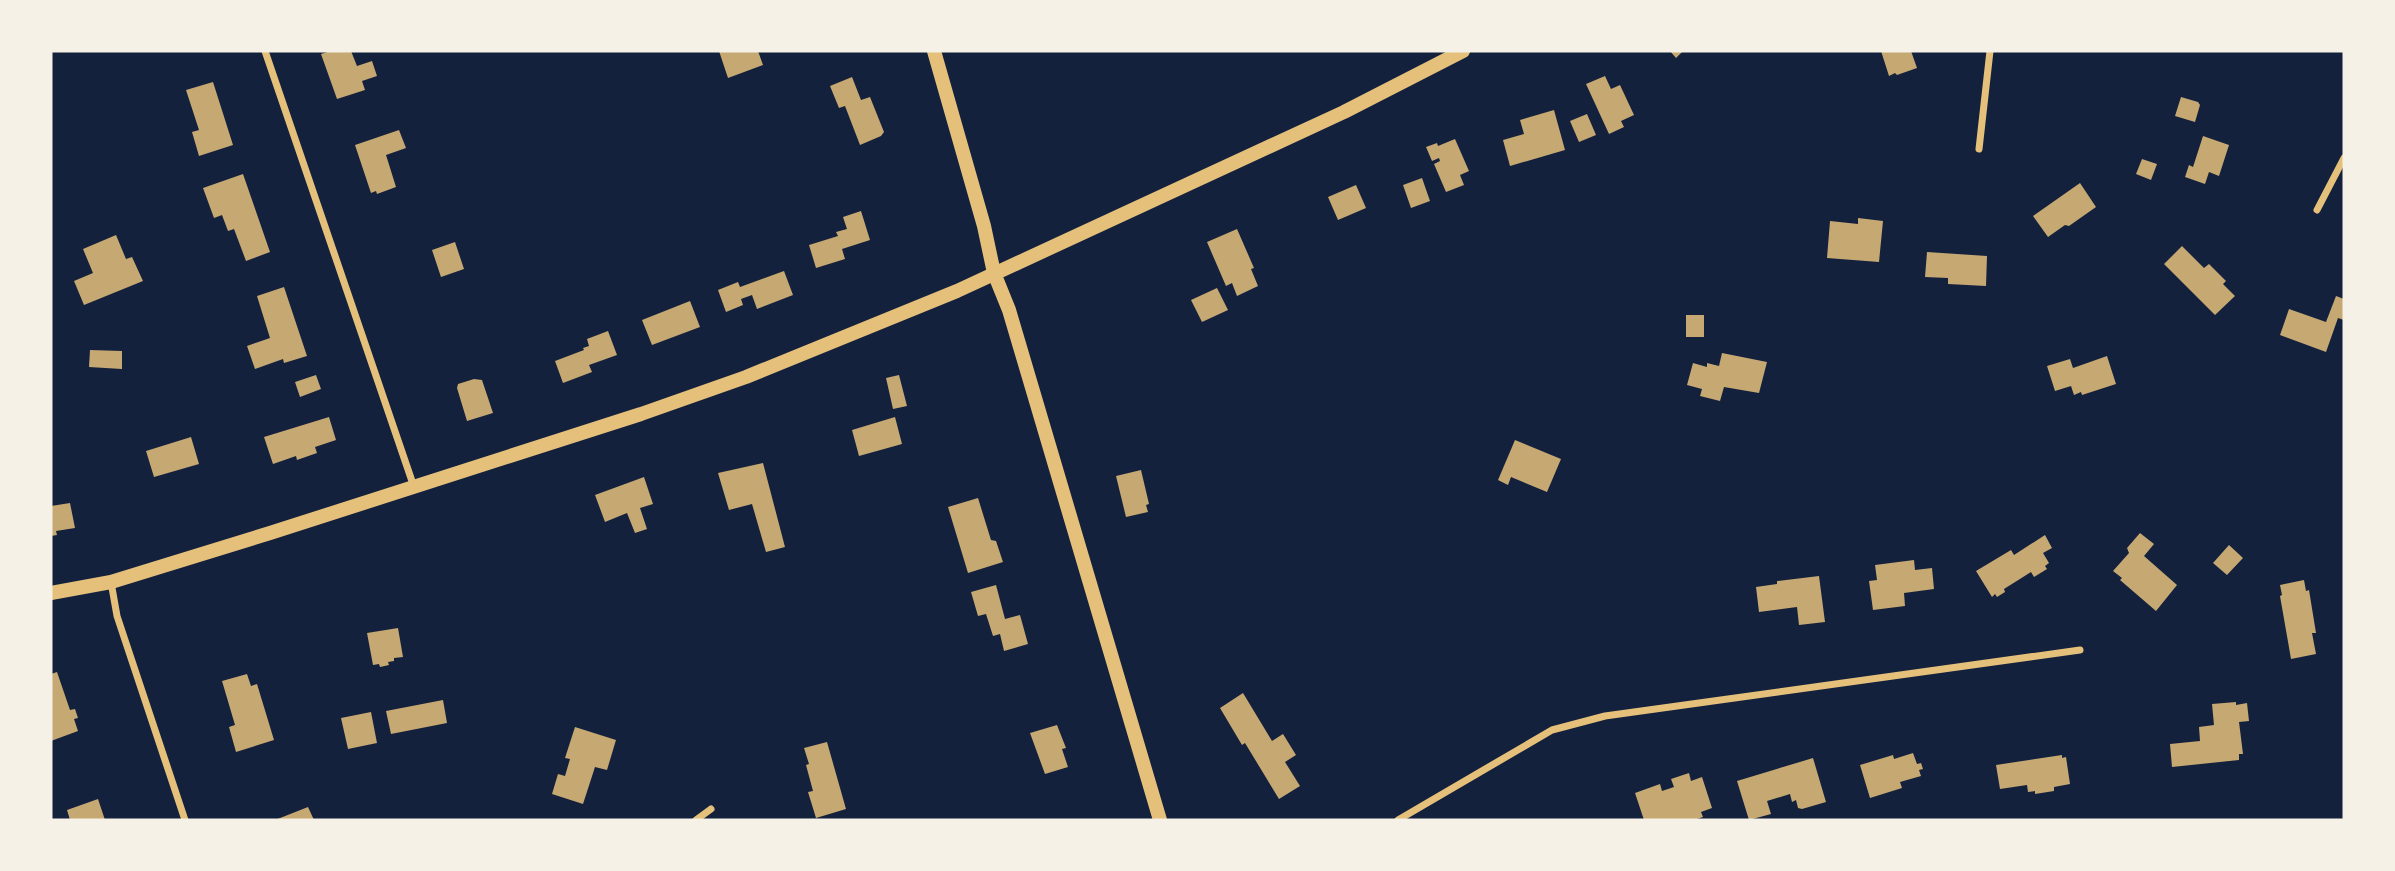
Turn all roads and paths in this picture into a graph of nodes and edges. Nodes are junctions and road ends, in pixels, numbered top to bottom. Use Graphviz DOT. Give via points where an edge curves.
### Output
graph roads {
  1 [pos="265,51"];
  2 [pos="934,51"];
  3 [pos="1463,51"];
  4 [pos="1990,51"];
  5 [pos="1979,149"];
  6 [pos="2344,158"];
  7 [pos="2317,210"];
  8 [pos="994,273"];
  9 [pos="415,487"];
  10 [pos="111,582"];
  11 [pos="51,593"];
  12 [pos="2080,650"];
  13 [pos="711,809"];
  14 [pos="185,820"];
  15 [pos="696,820"];
  16 [pos="1160,820"];
  17 [pos="1398,820"];
  1 -- 9 [label="street"];
  2 -- 8 [label="main road"];
  3 -- 8 [label="main road" via="1344,112"];
  4 -- 5 [label="street"];
  6 -- 7 [label="street"];
  8 -- 9 [label="main road" via="746,377"];
  8 -- 16 [label="main road" via="1009,310"];
  9 -- 10 [label="main road"];
  10 -- 11 [label="main road"];
  10 -- 14 [label="street" via="117,616"];
  12 -- 17 [label="street" via="1591,719 1552,730"];
  13 -- 15 [label="street"];
}
